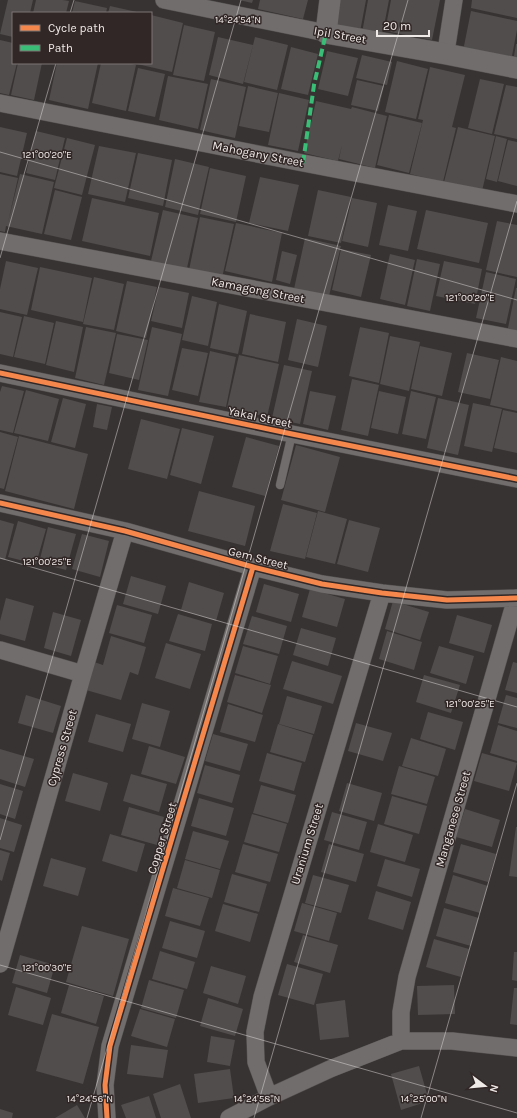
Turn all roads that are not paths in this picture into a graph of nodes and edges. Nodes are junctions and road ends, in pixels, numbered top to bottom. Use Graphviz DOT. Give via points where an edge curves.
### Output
graph roads {
  1 [pos="164,0"];
  2 [pos="330,0"];
  3 [pos="454,0"];
  4 [pos="326,33"];
  5 [pos="446,54"];
  6 [pos="517,68"];
  7 [pos="0,102"];
  8 [pos="517,204"];
  9 [pos="0,241"];
  10 [pos="517,338"];
  11 [pos="0,373"];
  12 [pos="292,434"];
  13 [pos="517,479"];
  14 [pos="280,485"];
  15 [pos="0,503"];
  16 [pos="125,532"];
  17 [pos="253,567"];
  18 [pos="382,593"];
  19 [pos="516,598"];
  20 [pos="0,650"];
  21 [pos="83,674"];
  22 [pos="0,964"];
  23 [pos="401,1041"];
  24 [pos="517,1048"];
  25 [pos="269,1097"];
  26 [pos="107,1118"];
  27 [pos="229,1118"];
  1 -- 4 [label="street, Ipil Street"];
  2 -- 4 [label="street"];
  3 -- 5 [label="street"];
  4 -- 5 [label="street, Ipil Street"];
  5 -- 6 [label="street, Ipil Street"];
  7 -- 8 [label="street, Mahogany Street"];
  9 -- 10 [label="street, Kamagong Street"];
  11 -- 12 [label="street, Yakal Street"];
  12 -- 13 [label="street, Yakal Street"];
  12 -- 14 [label="lane"];
  15 -- 16 [label="street, Gem Street"];
  16 -- 17 [label="street, Gem Street"];
  16 -- 21 [label="street, Cypress Street"];
  17 -- 18 [label="street, Gem Street" via="322,584"];
  17 -- 26 [label="street, Copper Street" via="110,1046 105,1085"];
  18 -- 19 [label="street, Gem Street" via="447,600"];
  18 -- 25 [label="street, Uranium Street" via="262,998 255,1032 256,1062"];
  19 -- 23 [label="street, Manganese Street" via="407,977 401,1012"];
  20 -- 21 [label="street"];
  21 -- 22 [label="street, Cypress Street"];
  23 -- 24 [label="street" via="452,1041"];
  23 -- 25 [label="street"];
  25 -- 27 [label="street"];
}
